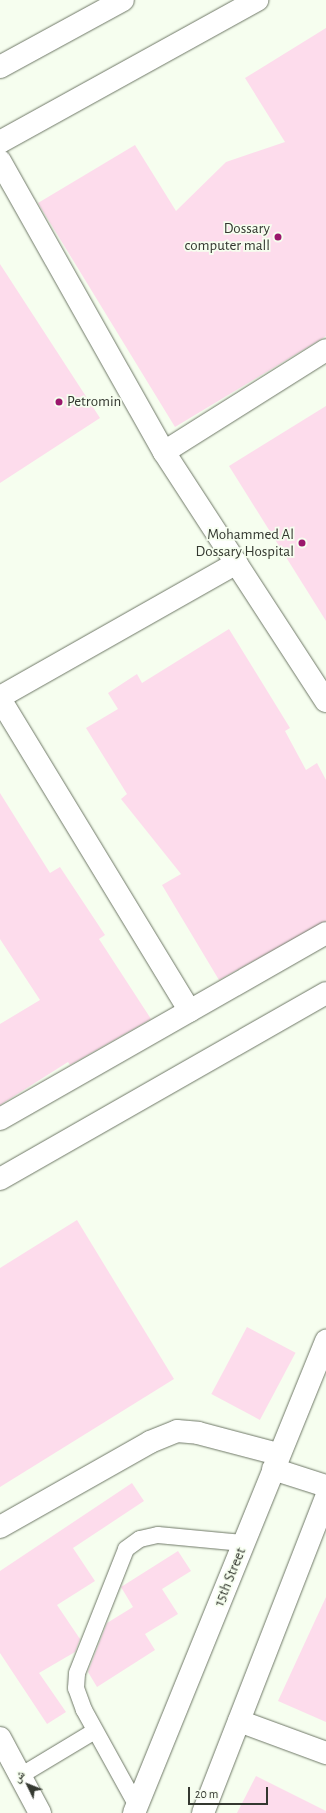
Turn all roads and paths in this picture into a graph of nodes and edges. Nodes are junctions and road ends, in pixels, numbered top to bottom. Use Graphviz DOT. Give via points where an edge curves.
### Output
graph roads {
  1 [pos="123,0"];
  2 [pos="257,0"];
  3 [pos="0,67"];
  4 [pos="0,142"];
  5 [pos="0,161"];
  6 [pos="326,350"];
  7 [pos="164,452"];
  8 [pos="237,563"];
  9 [pos="0,698"];
  10 [pos="326,701"];
  11 [pos="326,933"];
  12 [pos="326,993"];
  13 [pos="190,1011"];
  14 [pos="0,1119"];
  15 [pos="0,1179"];
  16 [pos="326,1340"];
  17 [pos="276,1462"];
  18 [pos="326,1486"];
  19 [pos="326,1498"];
  20 [pos="0,1527"];
  21 [pos="244,1543"];
  22 [pos="239,1721"];
  23 [pos="95,1731"];
  24 [pos="0,1738"];
  25 [pos="326,1753"];
  26 [pos="20,1776"];
  27 [pos="135,1810"];
  28 [pos="40,1813"];
  29 [pos="203,1813"];
  1 -- 3 [label="main road"];
  2 -- 4 [label="main road"];
  5 -- 7 [label="main road"];
  6 -- 7 [label="main road"];
  7 -- 8 [label="main road"];
  8 -- 9 [label="main road"];
  8 -- 10 [label="main road"];
  9 -- 13 [label="main road"];
  11 -- 13 [label="main road"];
  12 -- 15 [label="main road"];
  13 -- 14 [label="main road"];
  16 -- 17 [label="main road, 15th Street"];
  17 -- 18 [label="main road"];
  17 -- 20 [label="main road" via="198,1433 177,1431 150,1442"];
  17 -- 21 [label="main road, 15th Street"];
  19 -- 22 [label="main road"];
  21 -- 23 [label="lane" via="158,1535 140,1539 126,1549 77,1673 76,1688"];
  21 -- 27 [label="main road, 15th Street"];
  22 -- 25 [label="main road"];
  22 -- 29 [label="main road"];
  23 -- 26 [label="lane"];
  23 -- 27 [label="lane"];
  24 -- 26 [label="main road"];
  26 -- 28 [label="main road"];
}
